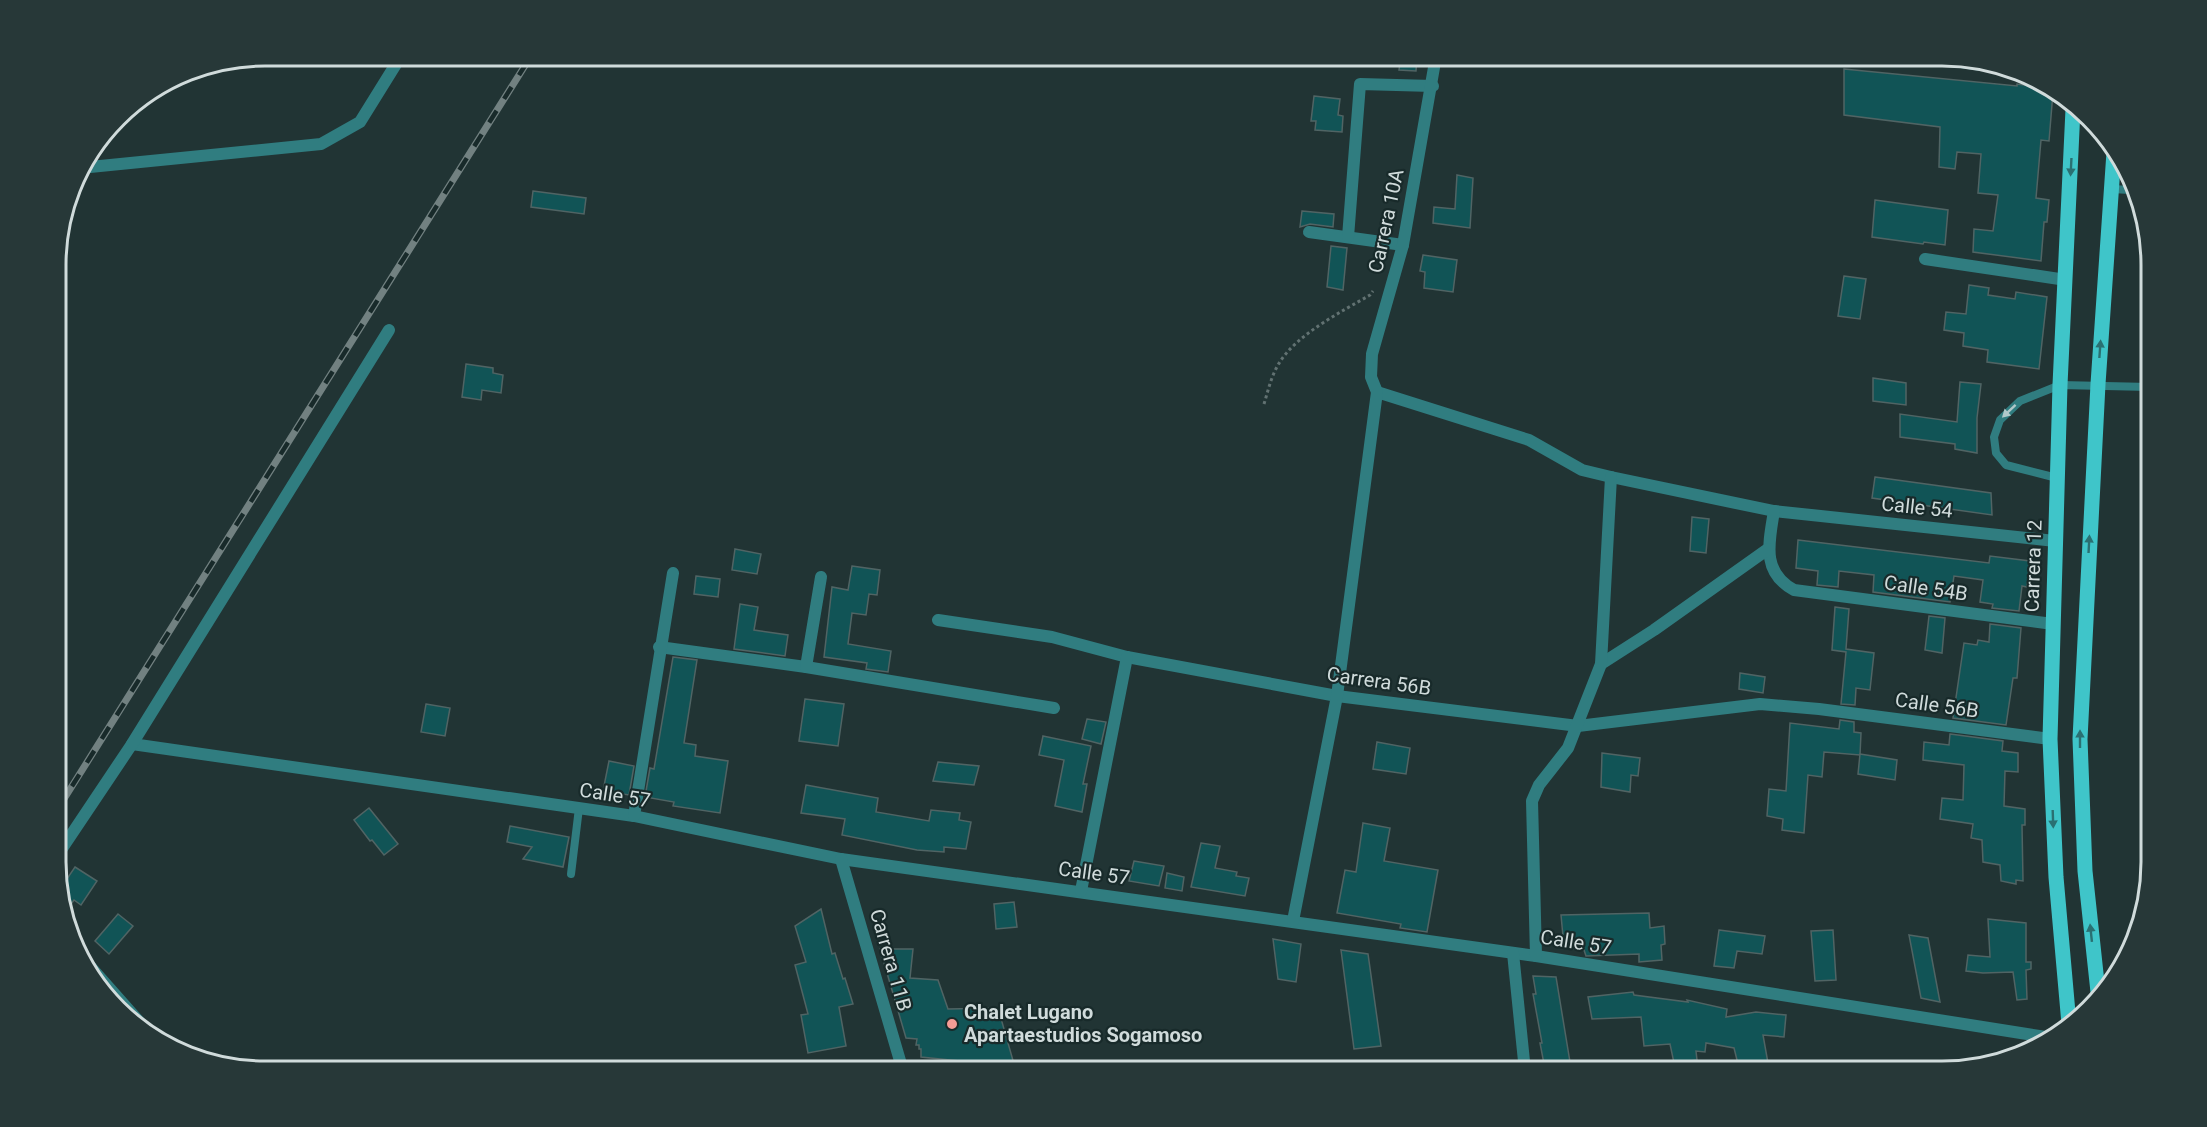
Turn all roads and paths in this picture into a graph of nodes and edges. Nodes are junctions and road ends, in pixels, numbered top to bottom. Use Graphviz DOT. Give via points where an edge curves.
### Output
graph roads {
  1 [pos="395,66"];
  2 [pos="1435,66"];
  3 [pos="1432,86"];
  4 [pos="2073,115"];
  5 [pos="2113,165"];
  6 [pos="93,167"];
  7 [pos="2112,189"];
  8 [pos="2126,190"];
  9 [pos="1309,232"];
  10 [pos="1348,237"];
  11 [pos="1403,245"];
  12 [pos="1925,259"];
  13 [pos="2066,280"];
  14 [pos="1377,285"];
  15 [pos="389,330"];
  16 [pos="2098,384"];
  17 [pos="2060,385"];
  18 [pos="2141,386"];
  19 [pos="1377,392"];
  20 [pos="1264,404"];
  21 [pos="1611,477"];
  22 [pos="2057,478"];
  23 [pos="1774,511"];
  24 [pos="2055,541"];
  25 [pos="1768,549"];
  26 [pos="672,573"];
  27 [pos="821,578"];
  28 [pos="938,620"];
  29 [pos="2053,624"];
  30 [pos="659,647"];
  31 [pos="1127,657"];
  32 [pos="1600,664"];
  33 [pos="806,667"];
  34 [pos="1337,696"];
  35 [pos="1054,708"];
  36 [pos="1819,708"];
  37 [pos="1578,726"];
  38 [pos="2050,740"];
  39 [pos="132,744"];
  40 [pos="579,808"];
  41 [pos="634,816"];
  42 [pos="66,843"];
  43 [pos="842,859"];
  44 [pos="572,874"];
  45 [pos="1081,891"];
  46 [pos="1293,921"];
  47 [pos="1513,953"];
  48 [pos="1536,956"];
  49 [pos="2097,987"];
  50 [pos="2068,1016"];
  51 [pos="2038,1036"];
  52 [pos="900,1061"];
  53 [pos="1524,1061"];
  1 -- 6 [label="street" via="360,122 321,144"];
  2 -- 3 [label="street, Carrera 10A"];
  3 -- 10 [label="street" via="1360,84"];
  3 -- 11 [label="street, Carrera 10A"];
  4 -- 13 [label="main road, Carrera 12, one-way"];
  5 -- 7 [label="main road"];
  7 -- 8 [label="lane"];
  16 -- 7 [label="main road, one-way"];
  9 -- 10 [label="street"];
  10 -- 11 [label="street"];
  11 -- 19 [label="street, Carrera 10A" via="1372,354 1371,377"];
  12 -- 13 [label="street"];
  13 -- 17 [label="main road, Carrera 12"];
  14 -- 20 [label="path" via="1370,295 1288,351 1278,365"];
  15 -- 39 [label="street"];
  16 -- 17 [label="lane"];
  16 -- 18 [label="lane"];
  49 -- 16 [label="main road, one-way" via="2085,871 2080,739"];
  17 -- 22 [label="main road, Carrera 12"];
  17 -- 22 [label="lane, one-way" via="2020,401 2000,420 1994,437 1996,453 2006,465"];
  19 -- 21 [label="street, Calle 54" via="1529,440 1582,470"];
  19 -- 34 [label="street, Carrera 10A"];
  21 -- 23 [label="street, Calle 54"];
  21 -- 32 [label="street"];
  22 -- 24 [label="main road, Carrera 12"];
  23 -- 24 [label="street, Calle 54"];
  23 -- 25 [label="street"];
  24 -- 29 [label="main road, Carrera 12"];
  25 -- 29 [label="street, Calle 54B" via="1772,569 1782,584 1794,590"];
  25 -- 32 [label="street"];
  26 -- 30 [label="street"];
  27 -- 33 [label="street"];
  28 -- 31 [label="street, Carrera 56B" via="1052,637"];
  29 -- 38 [label="main road, Carrera 12"];
  30 -- 33 [label="street"];
  30 -- 41 [label="street"];
  31 -- 34 [label="street, Carrera 56B"];
  31 -- 45 [label="street"];
  32 -- 37 [label="street"];
  33 -- 35 [label="street"];
  34 -- 37 [label="street, Carrera 56B"];
  34 -- 46 [label="street, Carrera 10A"];
  36 -- 37 [label="street, Carrera 56B" via="1760,704"];
  36 -- 38 [label="street, Calle 56B"];
  37 -- 48 [label="street" via="1532,801"];
  38 -- 50 [label="main road, Carrera 12, one-way" via="2056,877"];
  39 -- 40 [label="street, Calle 57"];
  39 -- 42 [label="street"];
  40 -- 41 [label="street, Calle 57"];
  40 -- 44 [label="lane"];
  41 -- 43 [label="street, Calle 57"];
  43 -- 45 [label="street, Calle 57"];
  43 -- 52 [label="street, Carrera 11B"];
  45 -- 46 [label="street, Calle 57"];
  46 -- 47 [label="street, Calle 57"];
  47 -- 48 [label="street, Calle 57"];
  47 -- 53 [label="street"];
  48 -- 51 [label="street, Calle 57"];
}
